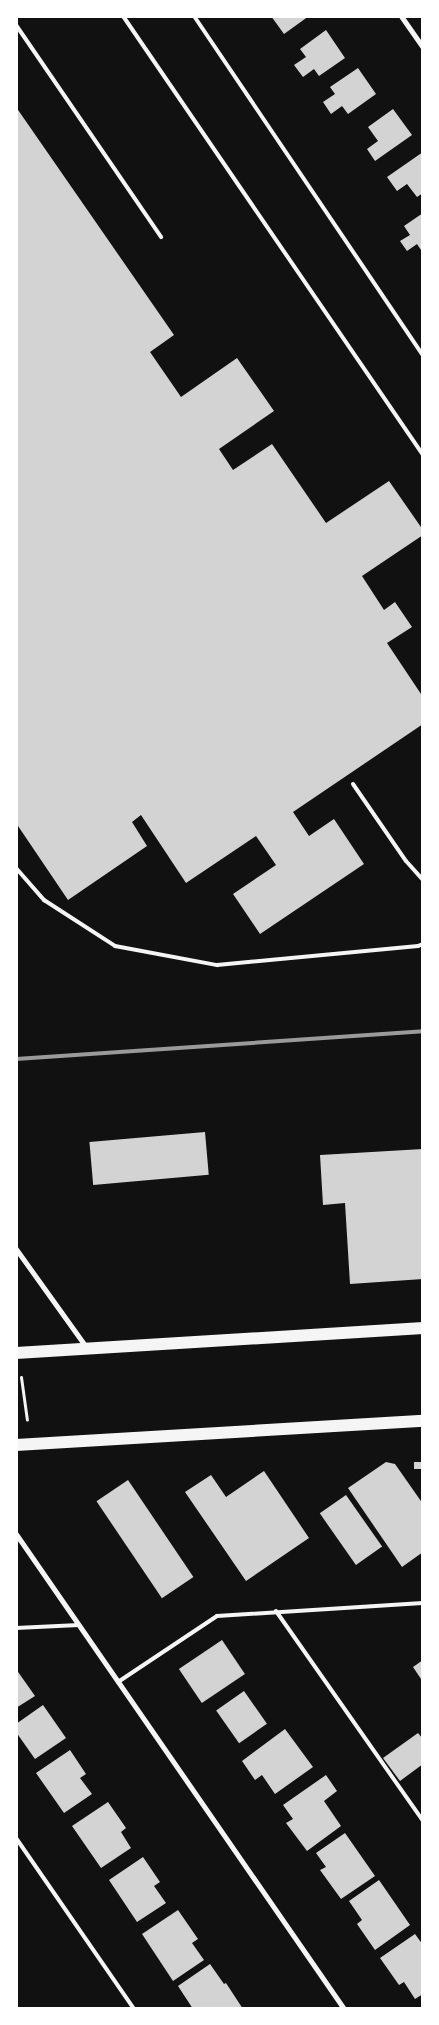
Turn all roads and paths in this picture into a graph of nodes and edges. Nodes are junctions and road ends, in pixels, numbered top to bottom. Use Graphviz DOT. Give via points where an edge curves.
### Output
graph roads {
  1 [pos="123,16"];
  2 [pos="194,16"];
  3 [pos="401,16"];
  4 [pos="16,25"];
  5 [pos="423,48"];
  6 [pos="161,238"];
  7 [pos="423,355"];
  8 [pos="423,455"];
  9 [pos="353,784"];
  10 [pos="16,868"];
  11 [pos="423,880"];
  12 [pos="423,944"];
  13 [pos="16,1249"];
  14 [pos="423,1328"];
  15 [pos="88,1349"];
  16 [pos="16,1353"];
  17 [pos="21,1377"];
  18 [pos="27,1420"];
  19 [pos="423,1421"];
  20 [pos="16,1445"];
  21 [pos="16,1534"];
  22 [pos="423,1603"];
  23 [pos="276,1611"];
  24 [pos="79,1624"];
  25 [pos="16,1628"];
  26 [pos="118,1682"];
  27 [pos="423,1820"];
  28 [pos="16,1838"];
  29 [pos="134,2009"];
  30 [pos="344,2009"];
  1 -- 8 [label="lane"];
  2 -- 7 [label="lane"];
  3 -- 5 [label="street"];
  4 -- 6 [label="lane"];
  9 -- 11 [label="lane" via="406,861"];
  10 -- 12 [label="lane" via="44,900 115,946 217,965"];
  13 -- 15 [label="street"];
  14 -- 15 [label="main road"];
  15 -- 16 [label="main road"];
  17 -- 18 [label="path"];
  19 -- 20 [label="main road"];
  21 -- 24 [label="street"];
  22 -- 23 [label="lane"];
  23 -- 26 [label="lane" via="217,1616"];
  23 -- 27 [label="lane"];
  24 -- 25 [label="lane"];
  24 -- 26 [label="street"];
  26 -- 30 [label="street"];
  28 -- 29 [label="lane"];
}
